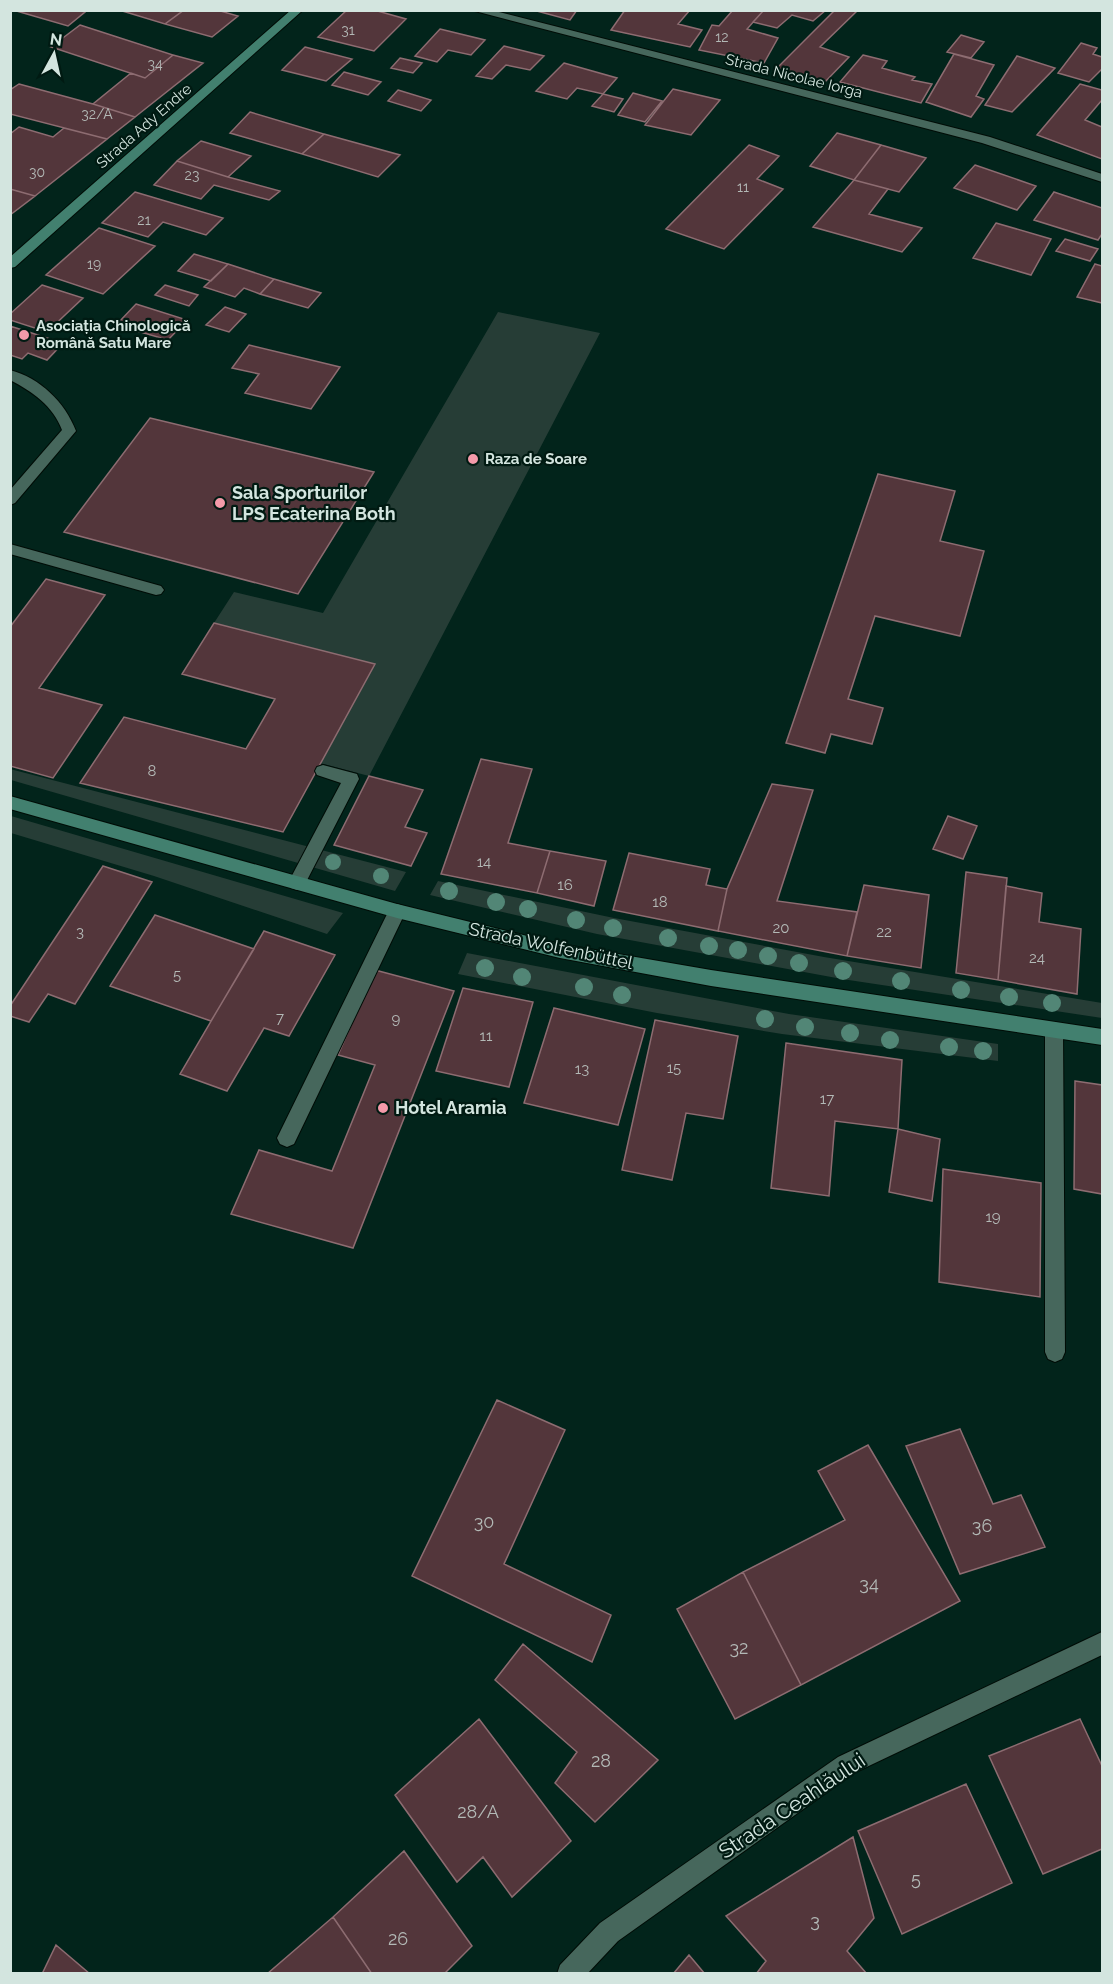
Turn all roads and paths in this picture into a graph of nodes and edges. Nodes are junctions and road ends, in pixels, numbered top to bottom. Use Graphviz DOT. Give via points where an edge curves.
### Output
graph roads {
  1 [pos="298,10"];
  2 [pos="476,10"];
  3 [pos="1102,178"];
  4 [pos="10,264"];
  5 [pos="10,374"];
  6 [pos="10,500"];
  7 [pos="10,549"];
  8 [pos="156,590"];
  9 [pos="323,771"];
  10 [pos="10,802"];
  11 [pos="297,883"];
  12 [pos="397,911"];
  13 [pos="1054,1030"];
  14 [pos="1102,1037"];
  15 [pos="287,1138"];
  16 [pos="1055,1352"];
  17 [pos="1102,1643"];
  18 [pos="569,1974"];
  1 -- 4 [label="main road, Strada Ady Endre"];
  2 -- 3 [label="street, Strada Nicolae Iorga" via="977,137"];
  5 -- 6 [label="street" via="34,386 64,414 69,431"];
  7 -- 8 [label="street"];
  9 -- 11 [label="street" via="351,779"];
  10 -- 11 [label="main road, Strada Wolfenbüttel"];
  11 -- 12 [label="main road, Strada Wolfenbüttel"];
  12 -- 13 [label="main road, Strada Wolfenbüttel" via="560,951"];
  12 -- 15 [label="street"];
  13 -- 14 [label="main road, Strada Wolfenbüttel"];
  13 -- 16 [label="street"];
  17 -- 18 [label="street, Strada Ceahlăului" via="846,1766 609,1932"];
}
